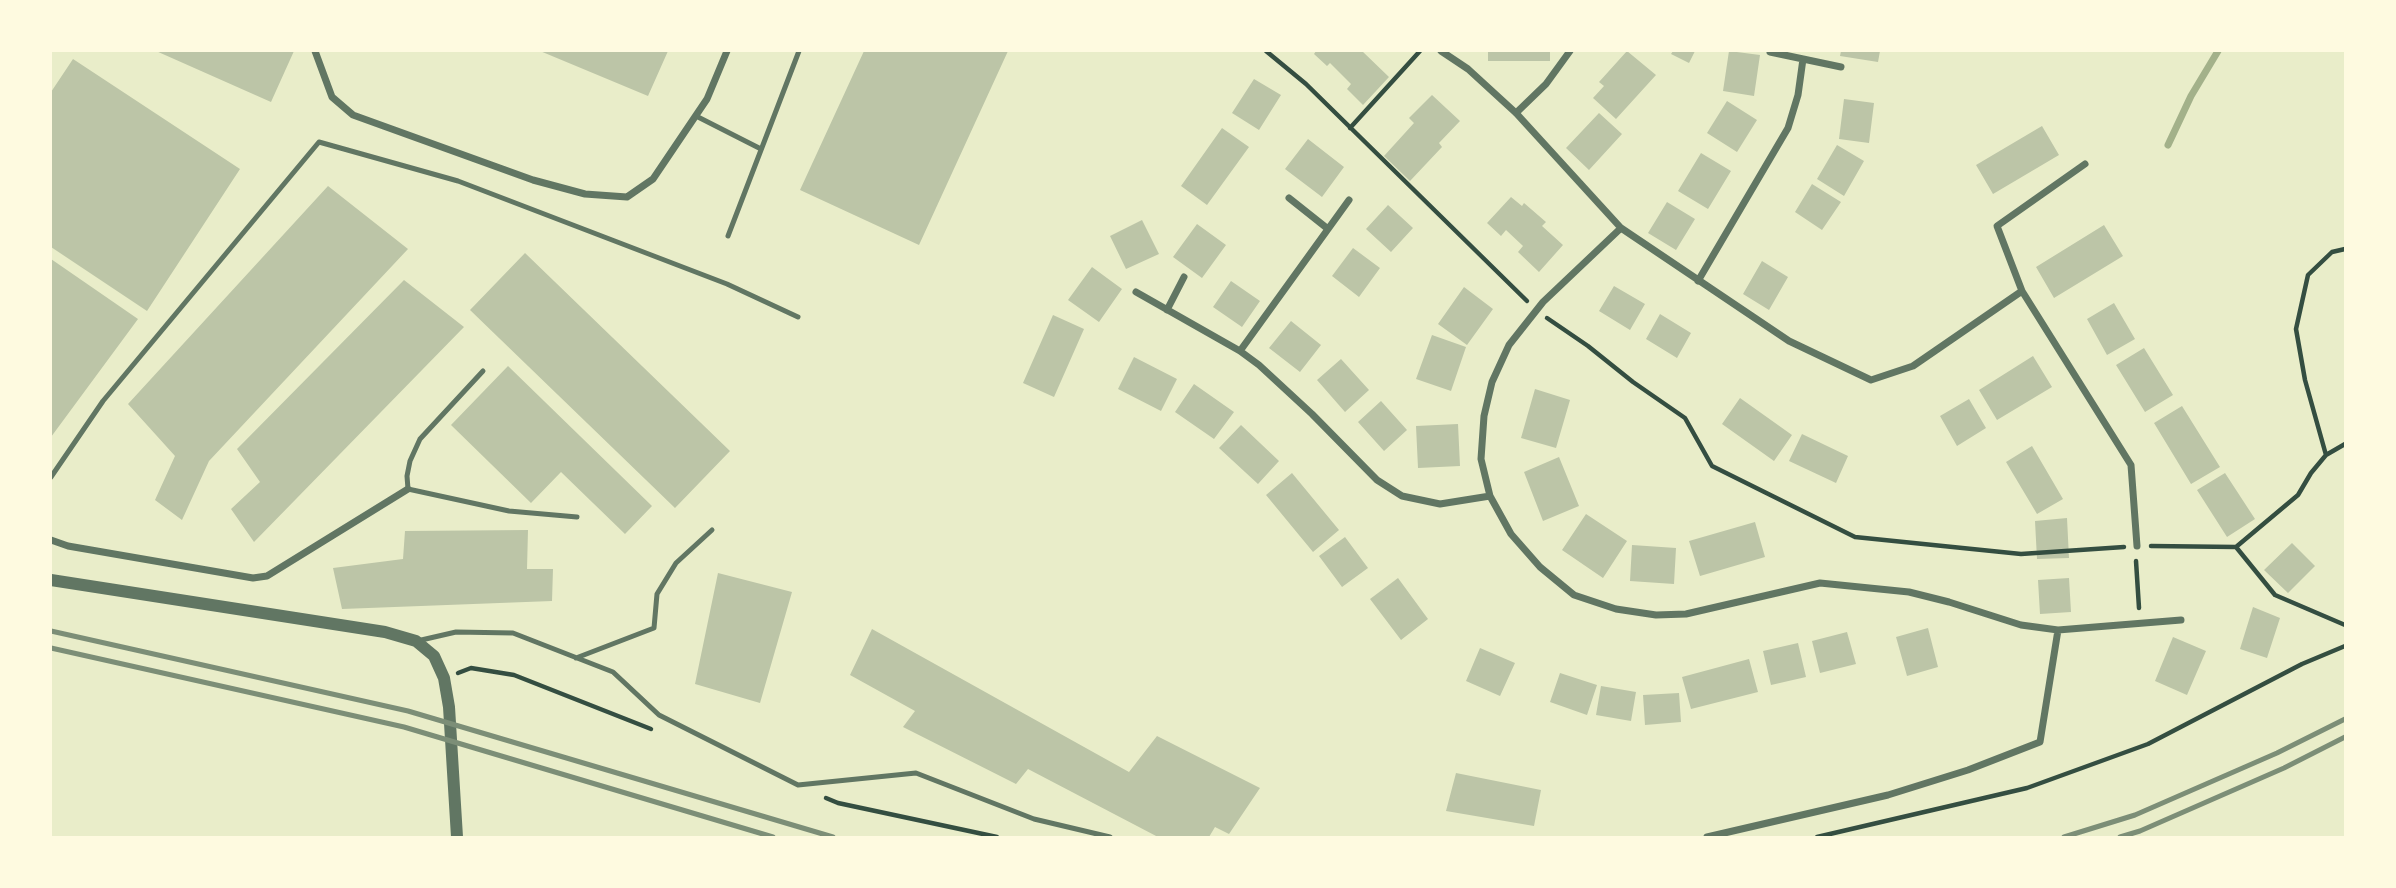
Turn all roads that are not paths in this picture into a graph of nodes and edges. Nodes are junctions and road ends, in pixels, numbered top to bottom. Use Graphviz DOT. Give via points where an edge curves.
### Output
graph roads {
  1 [pos="315,51"];
  2 [pos="726,51"];
  3 [pos="799,51"];
  4 [pos="1441,51"];
  5 [pos="1570,51"];
  6 [pos="1770,52"];
  7 [pos="1803,59"];
  8 [pos="1841,66"];
  9 [pos="1516,113"];
  10 [pos="696,116"];
  11 [pos="761,149"];
  12 [pos="2085,164"];
  13 [pos="1289,198"];
  14 [pos="1349,200"];
  15 [pos="1621,228"];
  16 [pos="1328,229"];
  17 [pos="728,236"];
  18 [pos="1184,277"];
  19 [pos="1698,281"];
  20 [pos="2022,291"];
  21 [pos="1136,292"];
  22 [pos="1167,310"];
  23 [pos="799,317"];
  24 [pos="1240,351"];
  25 [pos="483,372"];
  26 [pos="51,477"];
  27 [pos="408,489"];
  28 [pos="1490,496"];
  29 [pos="577,517"];
  30 [pos="712,530"];
  31 [pos="51,540"];
  32 [pos="2137,546"];
  33 [pos="51,580"];
  34 [pos="2180,620"];
  35 [pos="2059,631"];
  36 [pos="416,641"];
  37 [pos="576,658"];
  38 [pos="457,837"];
  39 [pos="1110,837"];
  40 [pos="1707,837"];
  1 -- 10 [label="street" via="332,96 353,116 585,194 627,197 653,180"];
  2 -- 10 [label="street"];
  3 -- 11 [label="lane"];
  4 -- 9 [label="street"];
  5 -- 9 [label="street" via="1546,84"];
  6 -- 7 [label="street"];
  7 -- 8 [label="street"];
  7 -- 19 [label="street" via="1788,128"];
  9 -- 15 [label="street"];
  10 -- 11 [label="lane"];
  11 -- 17 [label="lane"];
  12 -- 20 [label="street" via="1997,226"];
  13 -- 16 [label="street"];
  14 -- 16 [label="street"];
  15 -- 19 [label="street"];
  15 -- 28 [label="street" via="1536,311 1509,345 1492,382 1484,416 1481,459"];
  16 -- 24 [label="street"];
  18 -- 22 [label="street"];
  19 -- 20 [label="street" via="1789,341 1871,380 1913,366"];
  20 -- 32 [label="street" via="2131,465"];
  21 -- 22 [label="street"];
  22 -- 24 [label="street"];
  23 -- 26 [label="lane" via="727,284 458,181 319,142 103,401"];
  24 -- 28 [label="street" via="1377,480 1402,496 1440,504"];
  25 -- 27 [label="lane" via="420,439 410,461"];
  27 -- 29 [label="lane" via="509,511"];
  27 -- 31 [label="street" via="267,576 253,578"];
  28 -- 35 [label="street" via="1511,534 1539,567 1574,595 1616,610 1686,614 1820,583 1909,592 2021,625"];
  30 -- 37 [label="lane" via="676,563 657,594 654,628"];
  33 -- 36 [label="street" via="385,632"];
  34 -- 35 [label="street"];
  35 -- 40 [label="street" via="2040,742 1888,795"];
  36 -- 37 [label="lane" via="456,632 513,633"];
  36 -- 38 [label="street" via="434,656 444,678"];
  37 -- 39 [label="lane" via="613,672 659,715 798,785 916,773 1034,819"];
}
